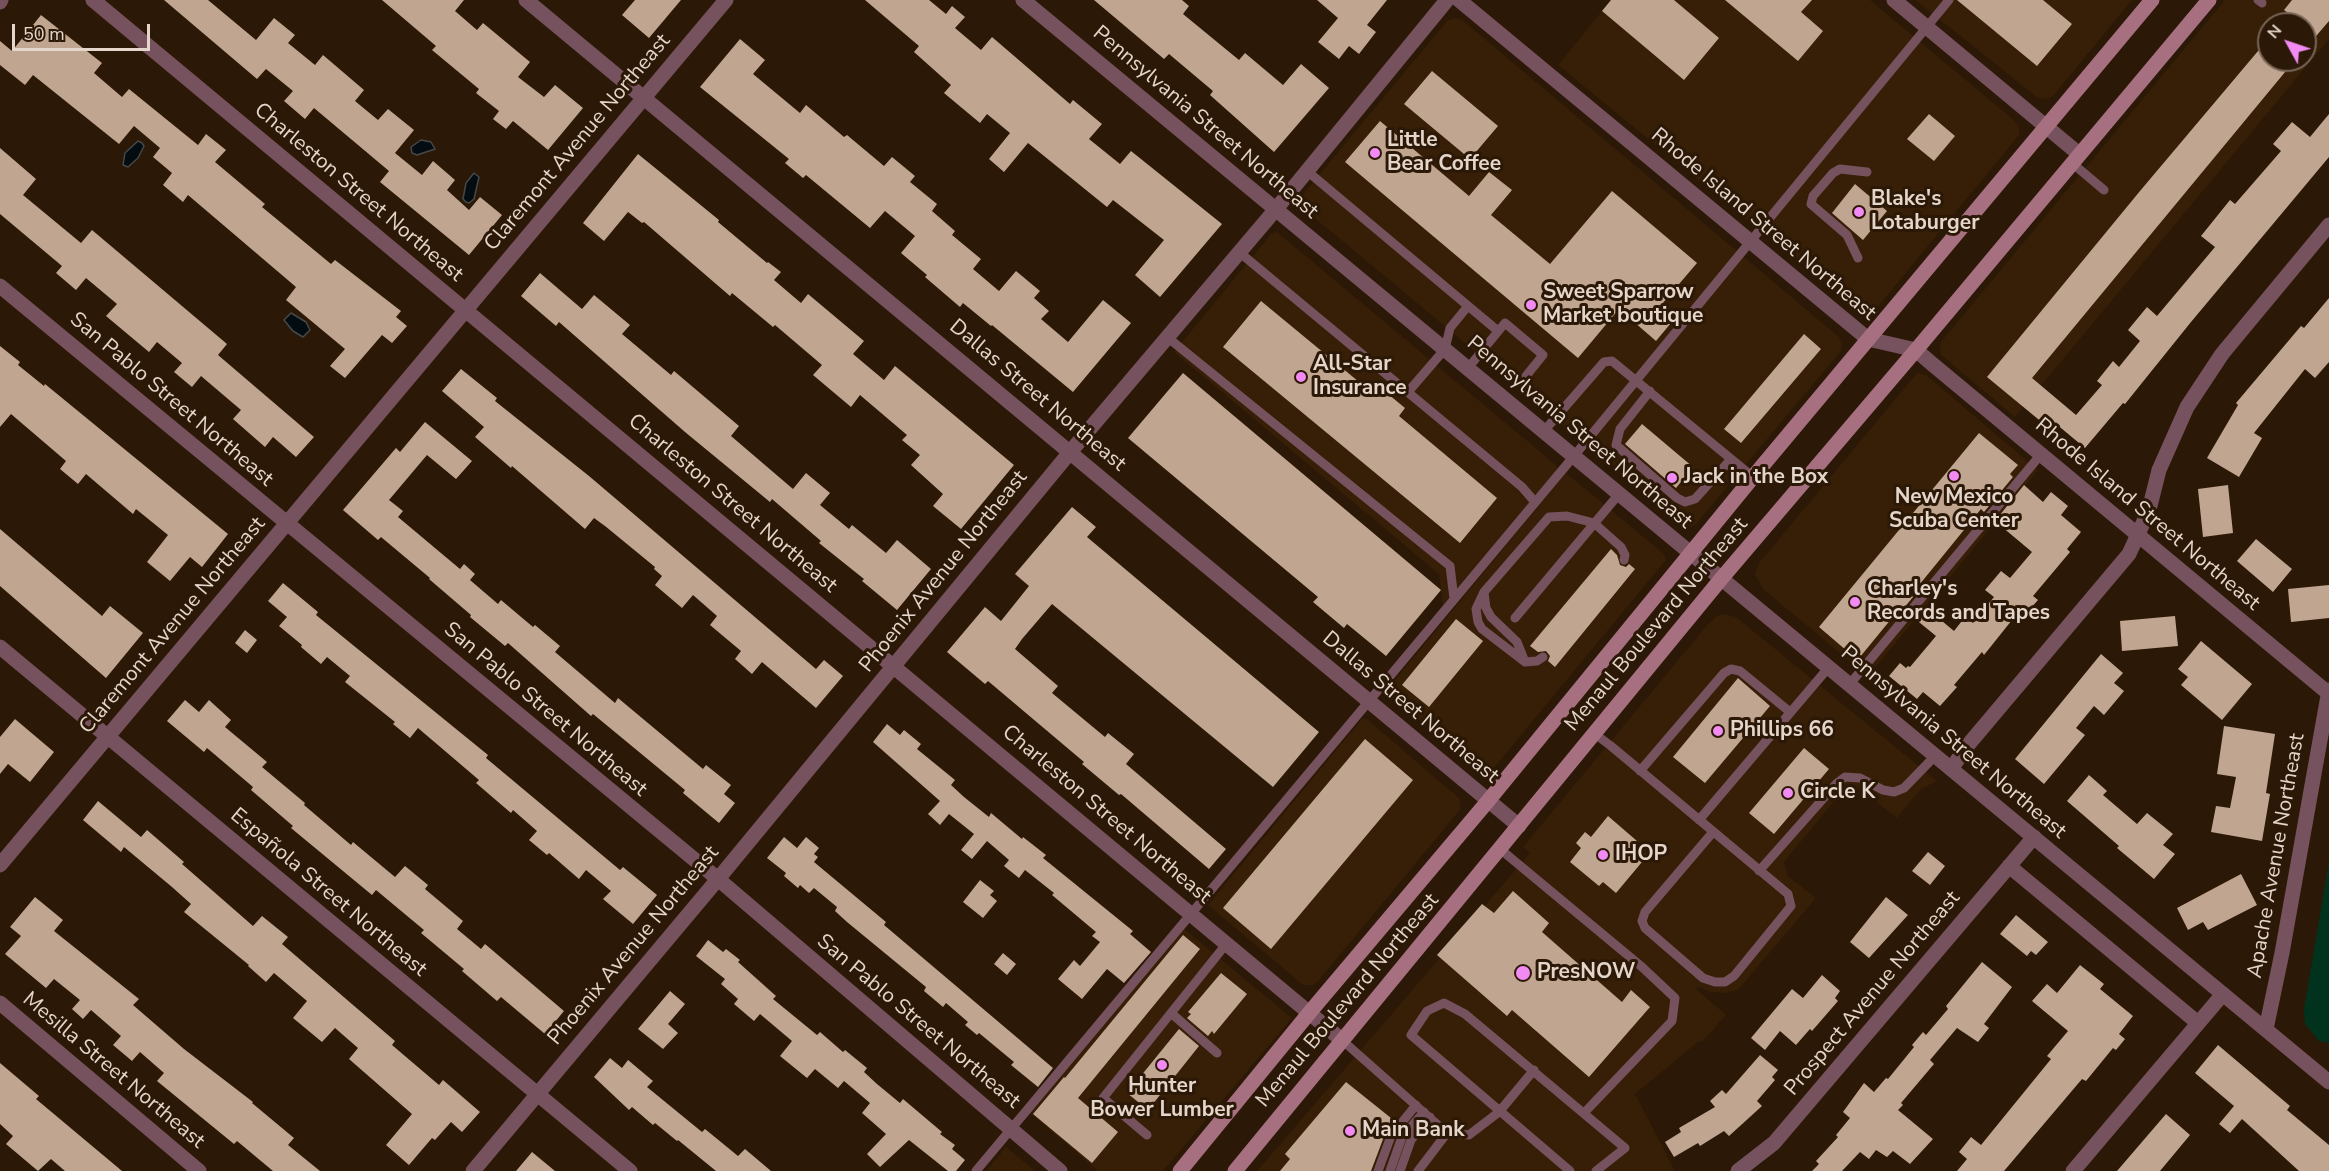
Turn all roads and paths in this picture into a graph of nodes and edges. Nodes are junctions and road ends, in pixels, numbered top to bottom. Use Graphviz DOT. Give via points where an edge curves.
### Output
graph roads {
  1 [pos="93,0"];
  2 [pos="526,0"];
  3 [pos="726,0"];
  4 [pos="1023,0"];
  5 [pos="1447,0"];
  6 [pos="1459,0"];
  7 [pos="1894,0"];
  8 [pos="1949,0"];
  9 [pos="2152,0"];
  10 [pos="2209,0"];
  11 [pos="1927,27"];
  12 [pos="643,98"];
  13 [pos="2045,125"];
  14 [pos="2076,158"];
  15 [pos="1307,171"];
  16 [pos="1867,172"];
  17 [pos="2104,190"];
  18 [pos="1276,209"];
  19 [pos="2329,225"];
  20 [pos="1750,241"];
  21 [pos="1239,252"];
  22 [pos="1858,258"];
  23 [pos="0,286"];
  24 [pos="1468,306"];
  25 [pos="465,310"];
  26 [pos="1498,331"];
  27 [pos="1167,337"];
  28 [pos="1868,339"];
  29 [pos="1445,349"];
  30 [pos="1916,350"];
  31 [pos="1468,368"];
  32 [pos="1526,376"];
  33 [pos="1636,379"];
  34 [pos="1650,391"];
  35 [pos="1408,392"];
  36 [pos="1544,431"];
  37 [pos="1071,451"];
  38 [pos="2042,453"];
  39 [pos="1574,456"];
  40 [pos="1731,459"];
  41 [pos="1754,477"];
  42 [pos="1619,494"];
  43 [pos="1535,502"];
  44 [pos="1594,523"];
  45 [pos="286,524"];
  46 [pos="2138,536"];
  47 [pos="1690,553"];
  48 [pos="1624,560"];
  49 [pos="1722,579"];
  50 [pos="1484,592"];
  51 [pos="1454,599"];
  52 [pos="1515,618"];
  53 [pos="0,647"];
  54 [pos="1543,657"];
  55 [pos="1525,662"];
  56 [pos="894,666"];
  57 [pos="1829,667"];
  58 [pos="1849,684"];
  59 [pos="2328,691"];
  60 [pos="1368,700"];
  61 [pos="1790,712"];
  62 [pos="1595,734"];
  63 [pos="108,736"];
  64 [pos="1935,756"];
  65 [pos="1951,769"];
  66 [pos="1640,771"];
  67 [pos="1488,801"];
  68 [pos="1698,820"];
  69 [pos="1519,826"];
  70 [pos="1713,832"];
  71 [pos="2034,837"];
  72 [pos="1500,849"];
  73 [pos="0,865"];
  74 [pos="2009,866"];
  75 [pos="1759,871"];
  76 [pos="717,879"];
  77 [pos="1191,913"];
  78 [pos="1227,943"];
  79 [pos="2223,994"];
  80 [pos="0,1003"];
  81 [pos="1310,1012"];
  82 [pos="1171,1013"];
  83 [pos="2198,1023"];
  84 [pos="2266,1029"];
  85 [pos="1343,1041"];
  86 [pos="1217,1053"];
  87 [pos="1534,1070"];
  88 [pos="2329,1082"];
  89 [pos="537,1094"];
  90 [pos="1416,1105"];
  91 [pos="1499,1112"];
  92 [pos="1584,1113"];
  93 [pos="1426,1114"];
  94 [pos="1010,1129"];
  95 [pos="1447,1132"];
  96 [pos="1148,1135"];
  97 [pos="199,1171"];
  98 [pos="473,1171"];
  99 [pos="630,1171"];
  100 [pos="976,1171"];
  101 [pos="1060,1171"];
  102 [pos="1180,1171"];
  103 [pos="1235,1171"];
  104 [pos="1378,1171"];
  105 [pos="1390,1171"];
  106 [pos="1400,1171"];
  107 [pos="1418,1171"];
  108 [pos="1570,1171"];
  109 [pos="1596,1171"];
  110 [pos="1738,1171"];
  111 [pos="2073,1171"];
  1 -- 25 [label="street, Charleston Street Northeast"];
  2 -- 12 [label="street, Dallas Street Northeast"];
  3 -- 12 [label="street, Claremont Avenue Northeast"];
  4 -- 18 [label="street, Pennsylvania Street Northeast"];
  5 -- 15 [label="street, Phoenix Avenue Northeast"];
  6 -- 20 [label="street, Rhode Island Street Northeast"];
  7 -- 11 [label="street"];
  8 -- 11 [label="lane"];
  9 -- 13 [label="main road, Menaul Boulevard Northeast"];
  10 -- 14 [label="main road, Menaul Boulevard Northeast"];
  11 -- 13 [label="street"];
  11 -- 20 [label="lane"];
  12 -- 25 [label="street, Claremont Avenue Northeast"];
  12 -- 37 [label="street, Dallas Street Northeast"];
  13 -- 14 [label="street"];
  13 -- 28 [label="main road, Menaul Boulevard Northeast"];
  14 -- 17 [label="lane"];
  14 -- 30 [label="main road, Menaul Boulevard Northeast"];
  15 -- 18 [label="street, Phoenix Avenue Northeast"];
  15 -- 24 [label="lane"];
  16 -- 22 [label="lane" via="1840,169 1813,196 1811,204 1847,235"];
  18 -- 21 [label="street, Phoenix Avenue Northeast"];
  18 -- 29 [label="street, Pennsylvania Street Northeast"];
  19 -- 46 [label="street" via="2222,354 2187,407 2159,470"];
  20 -- 28 [label="street, Rhode Island Street Northeast"];
  20 -- 33 [label="lane"];
  21 -- 27 [label="street, Phoenix Avenue Northeast"];
  21 -- 35 [label="lane"];
  23 -- 45 [label="street, San Pablo Street Northeast"];
  24 -- 26 [label="lane"];
  24 -- 29 [label="lane" via="1450,328"];
  25 -- 45 [label="street, Claremont Avenue Northeast"];
  25 -- 56 [label="street, Charleston Street Northeast"];
  26 -- 31 [label="lane"];
  26 -- 32 [label="lane" via="1505,323 1544,355"];
  27 -- 37 [label="street, Phoenix Avenue Northeast"];
  27 -- 51 [label="lane" via="1450,566"];
  28 -- 30 [label="street, Rhode Island Street Northeast"];
  28 -- 41 [label="main road, Menaul Boulevard Northeast"];
  29 -- 31 [label="street, Pennsylvania Street Northeast"];
  29 -- 35 [label="lane"];
  30 -- 38 [label="street, Rhode Island Street Northeast"];
  30 -- 49 [label="main road, Menaul Boulevard Northeast"];
  31 -- 36 [label="street, Pennsylvania Street Northeast"];
  33 -- 34 [label="lane"];
  33 -- 36 [label="lane" via="1612,361 1604,362"];
  33 -- 39 [label="lane"];
  34 -- 40 [label="lane"];
  34 -- 40 [label="lane" via="1620,429 1616,445 1677,498 1685,502 1695,499"];
  35 -- 43 [label="lane"];
  36 -- 39 [label="street, Pennsylvania Street Northeast"];
  37 -- 56 [label="street, Phoenix Avenue Northeast"];
  37 -- 60 [label="street, Dallas Street Northeast"];
  38 -- 46 [label="street, Rhode Island Street Northeast"];
  38 -- 58 [label="lane"];
  39 -- 42 [label="street, Pennsylvania Street Northeast"];
  39 -- 43 [label="lane"];
  40 -- 41 [label="lane"];
  41 -- 47 [label="main road, Menaul Boulevard Northeast"];
  42 -- 44 [label="lane"];
  42 -- 47 [label="street, Pennsylvania Street Northeast"];
  43 -- 51 [label="lane"];
  44 -- 48 [label="lane" via="1621,547"];
  44 -- 50 [label="lane" via="1567,516 1549,517"];
  44 -- 52 [label="lane"];
  45 -- 63 [label="street, Claremont Avenue Northeast"];
  45 -- 76 [label="street, San Pablo Street Northeast"];
  46 -- 59 [label="street, Rhode Island Street Northeast"];
  46 -- 65 [label="street" via="2129,554"];
  47 -- 49 [label="street, Pennsylvania Street Northeast"];
  47 -- 67 [label="main road, Menaul Boulevard Northeast"];
  49 -- 57 [label="street, Pennsylvania Street Northeast"];
  49 -- 62 [label="main road, Menaul Boulevard Northeast"];
  50 -- 55 [label="lane" via="1491,617 1517,642"];
  50 -- 55 [label="lane" via="1476,609 1478,622"];
  51 -- 60 [label="lane"];
  53 -- 63 [label="street, Española Street Northeast"];
  54 -- 55 [label="lane"];
  56 -- 76 [label="street, Phoenix Avenue Northeast"];
  56 -- 77 [label="street, Charleston Street Northeast"];
  57 -- 58 [label="street, Pennsylvania Street Northeast"];
  57 -- 61 [label="lane"];
  58 -- 64 [label="street, Pennsylvania Street Northeast"];
  59 -- 84 [label="street, Apache Avenue Northeast"];
  60 -- 67 [label="street, Dallas Street Northeast"];
  60 -- 77 [label="lane"];
  61 -- 66 [label="lane" via="1740,671 1731,669"];
  61 -- 68 [label="lane"];
  62 -- 66 [label="lane"];
  62 -- 69 [label="main road, Menaul Boulevard Northeast"];
  63 -- 73 [label="street, Claremont Avenue Northeast"];
  63 -- 89 [label="street, Española Street Northeast"];
  64 -- 65 [label="street, Pennsylvania Street Northeast"];
  64 -- 75 [label="lane" via="1904,788 1894,792 1860,778 1845,777"];
  65 -- 71 [label="street, Pennsylvania Street Northeast"];
  66 -- 68 [label="lane"];
  67 -- 69 [label="street, Dallas Street Northeast"];
  67 -- 81 [label="main road, Menaul Boulevard Northeast"];
  68 -- 70 [label="lane"];
  69 -- 72 [label="main road, Menaul Boulevard Northeast"];
  70 -- 75 [label="lane"];
  70 -- 75 [label="lane" via="1645,912 1642,921 1645,928 1703,978 1715,982 1734,976 1791,906 1788,894"];
  71 -- 74 [label="street, Prospect Avenue Northeast"];
  71 -- 79 [label="street, Pennsylvania Street Northeast"];
  72 -- 85 [label="main road, Menaul Boulevard Northeast"];
  72 -- 92 [label="lane" via="1675,998 1672,1021"];
  74 -- 83 [label="street"];
  74 -- 110 [label="street, Prospect Avenue Northeast" via="1774,1143"];
  76 -- 89 [label="street, Phoenix Avenue Northeast"];
  76 -- 94 [label="street, San Pablo Street Northeast"];
  77 -- 78 [label="street, Charleston Street Northeast"];
  77 -- 94 [label="lane"];
  78 -- 81 [label="street, Charleston Street Northeast"];
  78 -- 82 [label="lane"];
  79 -- 83 [label="street"];
  79 -- 84 [label="street, Pennsylvania Street Northeast"];
  80 -- 97 [label="street, Mesilla Street Northeast"];
  81 -- 85 [label="street, Charleston Street Northeast"];
  81 -- 102 [label="main road, Menaul Boulevard Northeast"];
  82 -- 86 [label="lane"];
  82 -- 96 [label="lane" via="1103,1098"];
  83 -- 111 [label="street"];
  84 -- 88 [label="street, Pennsylvania Street Northeast"];
  85 -- 90 [label="lane"];
  85 -- 103 [label="main road, Menaul Boulevard Northeast"];
  87 -- 91 [label="lane"];
  87 -- 91 [label="lane" via="1444,1003 1427,1011 1411,1035"];
  87 -- 92 [label="lane"];
  89 -- 98 [label="street, Phoenix Avenue Northeast"];
  89 -- 99 [label="street, Española Street Northeast"];
  90 -- 93 [label="lane"];
  90 -- 104 [label="lane" via="1391,1136"];
  91 -- 95 [label="lane" via="1468,1135"];
  91 -- 108 [label="lane"];
  92 -- 109 [label="lane" via="1625,1148"];
  93 -- 95 [label="lane"];
  93 -- 105 [label="lane" via="1402,1137"];
  93 -- 106 [label="lane"];
  94 -- 100 [label="lane"];
  94 -- 101 [label="street, San Pablo Street Northeast"];
  95 -- 107 [label="lane"];
}
